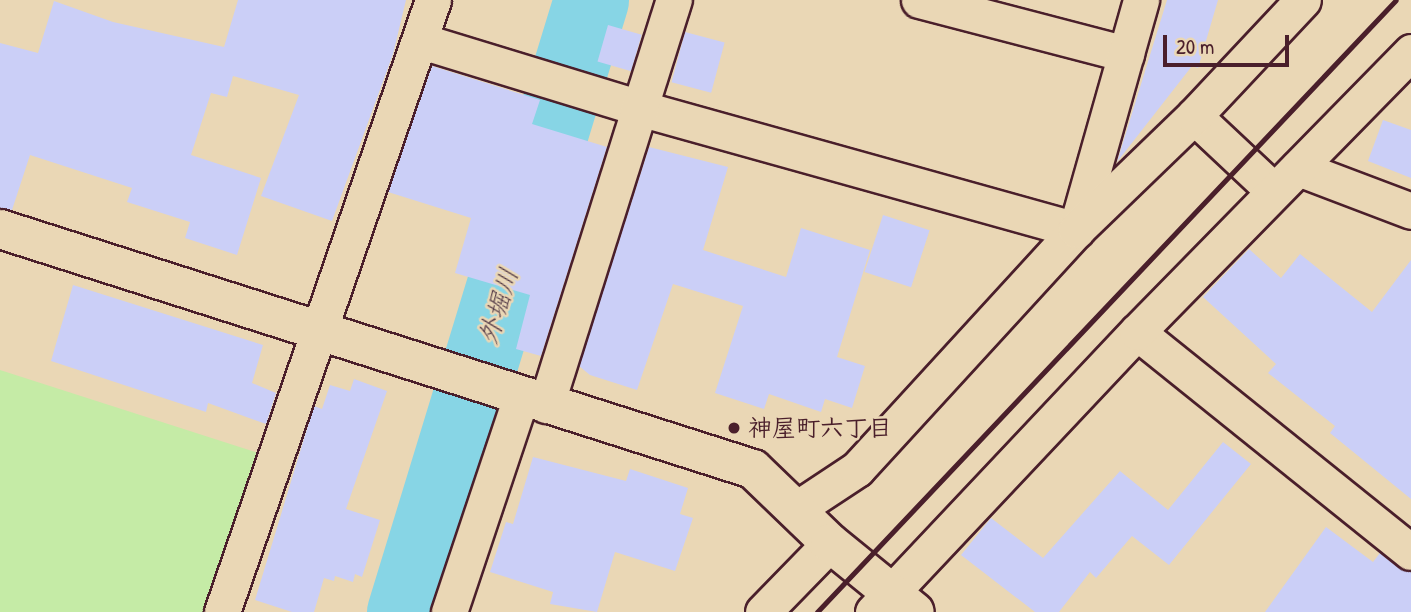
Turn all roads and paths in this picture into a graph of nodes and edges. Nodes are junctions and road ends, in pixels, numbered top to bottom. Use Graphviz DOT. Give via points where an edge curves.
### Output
graph roads {
  1 [pos="433,0"];
  2 [pos="674,0"];
  3 [pos="919,0"];
  4 [pos="1141,0"];
  5 [pos="1303,0"];
  6 [pos="421,41"];
  7 [pos="1411,52"];
  8 [pos="1125,54"];
  9 [pos="643,108"];
  10 [pos="1194,116"];
  11 [pos="1298,168"];
  12 [pos="1274,191"];
  13 [pos="1411,211"];
  14 [pos="0,229"];
  15 [pos="1076,230"];
  16 [pos="320,330"];
  17 [pos="1137,332"];
  18 [pos="534,401"];
  19 [pos="798,508"];
  20 [pos="830,543"];
  21 [pos="1411,552"];
  22 [pos="893,606"];
  23 [pos="222,612"];
  24 [pos="449,612"];
  25 [pos="763,612"];
  1 -- 6 [label="street"];
  2 -- 9 [label="street"];
  3 -- 8 [label="street"];
  4 -- 8 [label="street"];
  5 -- 10 [label="street"];
  6 -- 9 [label="street"];
  6 -- 16 [label="street"];
  7 -- 11 [label="street"];
  8 -- 15 [label="street"];
  9 -- 15 [label="street"];
  9 -- 18 [label="street"];
  10 -- 12 [label="street"];
  10 -- 15 [label="street"];
  11 -- 12 [label="street"];
  11 -- 13 [label="street"];
  12 -- 17 [label="street"];
  14 -- 16 [label="street"];
  15 -- 19 [label="street" via="857,469"];
  16 -- 18 [label="street"];
  16 -- 23 [label="street"];
  17 -- 21 [label="street"];
  17 -- 22 [label="street"];
  18 -- 19 [label="street" via="753,469"];
  18 -- 24 [label="street"];
  19 -- 20 [label="street"];
  20 -- 22 [label="street"];
  20 -- 25 [label="street"];
}
